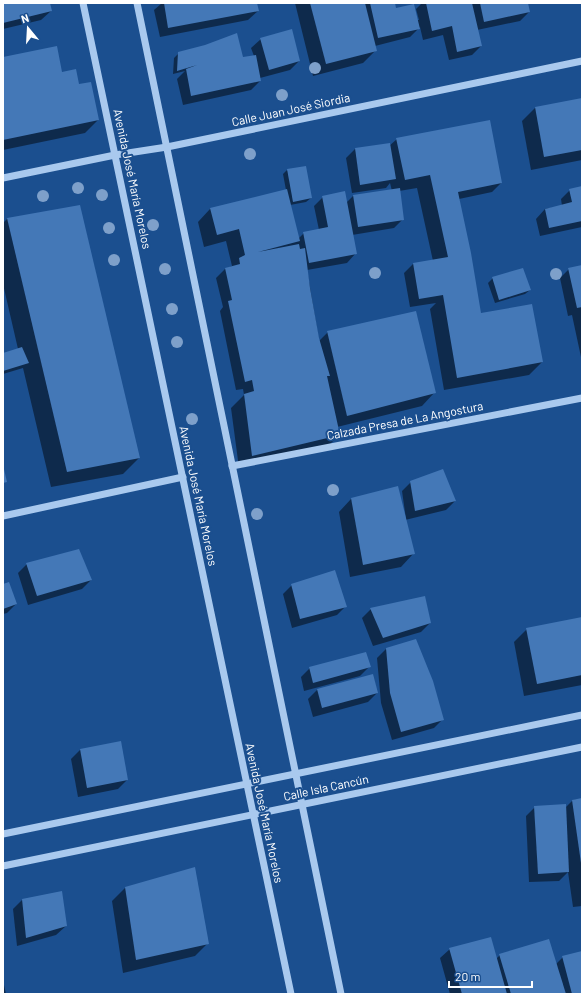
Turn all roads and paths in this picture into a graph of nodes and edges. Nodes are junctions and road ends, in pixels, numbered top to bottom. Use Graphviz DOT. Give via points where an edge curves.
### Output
graph roads {
  1 [pos="83,3"];
  2 [pos="137,3"];
  3 [pos="582,61"];
  4 [pos="167,147"];
  5 [pos="115,155"];
  6 [pos="3,178"];
  7 [pos="582,398"];
  8 [pos="232,466"];
  9 [pos="183,476"];
  10 [pos="3,516"];
  11 [pos="582,715"];
  12 [pos="582,747"];
  13 [pos="296,774"];
  14 [pos="247,784"];
  15 [pos="302,804"];
  16 [pos="253,814"];
  17 [pos="3,834"];
  18 [pos="3,866"];
  19 [pos="291,994"];
  20 [pos="341,994"];
  1 -- 5 [label="street, Avenida José María Morelos"];
  2 -- 4 [label="street"];
  3 -- 4 [label="street, Calle Juan José Siordia"];
  4 -- 5 [label="street, Calle Juan José Siordia"];
  4 -- 8 [label="street"];
  5 -- 6 [label="street, Calle Juan José Siordia"];
  5 -- 9 [label="street, Avenida José María Morelos"];
  7 -- 8 [label="street, Calzada Presa de La Angostura"];
  8 -- 13 [label="street"];
  9 -- 10 [label="street"];
  9 -- 14 [label="street, Avenida José María Morelos"];
  11 -- 13 [label="street, Calle Isla Cancún"];
  12 -- 15 [label="street, Calle Isla Cancún"];
  13 -- 14 [label="street, Calle Isla Cancún"];
  13 -- 15 [label="street"];
  14 -- 16 [label="street, Avenida José María Morelos"];
  14 -- 17 [label="street, Calle Isla Cancún"];
  15 -- 16 [label="street, Calle Isla Cancún"];
  15 -- 20 [label="street"];
  16 -- 18 [label="street, Calle Isla Cancún"];
  16 -- 19 [label="street, Avenida José María Morelos"];
}
